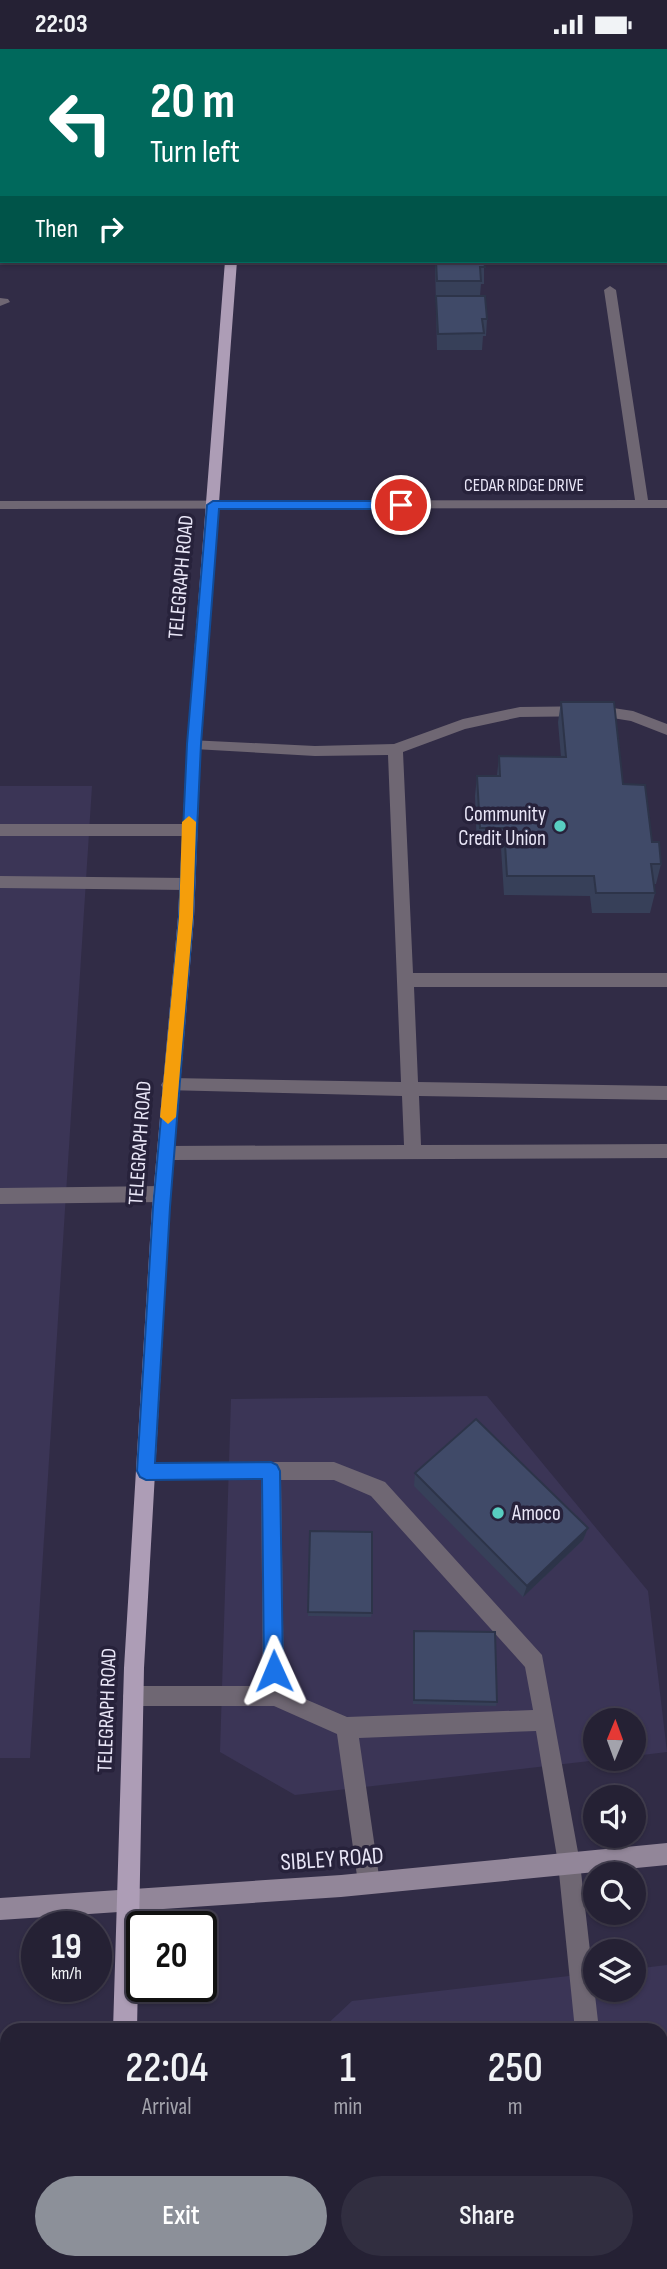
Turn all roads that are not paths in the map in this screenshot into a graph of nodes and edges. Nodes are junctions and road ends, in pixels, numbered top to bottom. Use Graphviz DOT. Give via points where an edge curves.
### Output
graph roads {
  1 [pos="378,49"];
  2 [pos="392,49"];
  3 [pos="231,263"];
  4 [pos="610,290"];
  5 [pos="0,505"];
  6 [pos="213,505"];
  7 [pos="642,505"];
  8 [pos="667,505"];
  9 [pos="667,730"];
  10 [pos="194,744"];
  11 [pos="395,749"];
  12 [pos="0,830"];
  13 [pos="188,830"];
  14 [pos="0,882"];
  15 [pos="187,884"];
  16 [pos="405,980"];
  17 [pos="667,980"];
  18 [pos="170,1086"];
  19 [pos="410,1089"];
  20 [pos="667,1093"];
  21 [pos="413,1151"];
  22 [pos="667,1151"];
  23 [pos="166,1153"];
  24 [pos="163,1194"];
  25 [pos="0,1196"];
  26 [pos="146,1471"];
  27 [pos="271,1471"];
  28 [pos="133,1696"];
  29 [pos="274,1696"];
  30 [pos="545,1720"];
  31 [pos="347,1728"];
  32 [pos="667,1854"];
  33 [pos="569,1863"];
  34 [pos="369,1883"];
  35 [pos="128,1898"];
  36 [pos="0,1909"];
  37 [pos="125,2023"];
  38 [pos="586,2023"];
  1 -- 2 [label="street"];
  3 -- 6 [label="main road, TELEGRAPH ROAD"];
  4 -- 7 [label="street"];
  5 -- 6 [label="street, CEDAR RIDGE DRIVE"];
  6 -- 7 [label="street, CEDAR RIDGE DRIVE"];
  6 -- 10 [label="main road, TELEGRAPH ROAD"];
  7 -- 8 [label="street, CEDAR RIDGE DRIVE"];
  9 -- 11 [label="street" via="633,716 600,711 520,712 463,725"];
  10 -- 11 [label="street" via="314,751"];
  10 -- 13 [label="main road, TELEGRAPH ROAD"];
  11 -- 16 [label="street"];
  12 -- 13 [label="street"];
  13 -- 15 [label="main road, TELEGRAPH ROAD"];
  14 -- 15 [label="street"];
  15 -- 18 [label="main road, TELEGRAPH ROAD"];
  16 -- 17 [label="street"];
  16 -- 19 [label="street"];
  18 -- 19 [label="street"];
  18 -- 23 [label="main road, TELEGRAPH ROAD"];
  19 -- 20 [label="street"];
  19 -- 21 [label="street"];
  21 -- 22 [label="street"];
  21 -- 23 [label="street"];
  23 -- 24 [label="main road, TELEGRAPH ROAD"];
  24 -- 25 [label="street"];
  24 -- 26 [label="main road, TELEGRAPH ROAD"];
  26 -- 27 [label="street"];
  26 -- 28 [label="main road, TELEGRAPH ROAD"];
  27 -- 29 [label="street"];
  27 -- 30 [label="street" via="334,1471 378,1489 535,1662"];
  28 -- 29 [label="street"];
  28 -- 35 [label="main road, TELEGRAPH ROAD"];
  29 -- 31 [label="street"];
  30 -- 31 [label="street"];
  30 -- 33 [label="street"];
  31 -- 34 [label="street"];
  32 -- 33 [label="main road, SIBLEY ROAD"];
  33 -- 34 [label="main road, SIBLEY ROAD"];
  33 -- 38 [label="street"];
  34 -- 35 [label="main road, SIBLEY ROAD"];
  35 -- 36 [label="main road, SIBLEY ROAD"];
  35 -- 37 [label="main road, TELEGRAPH ROAD"];
}
